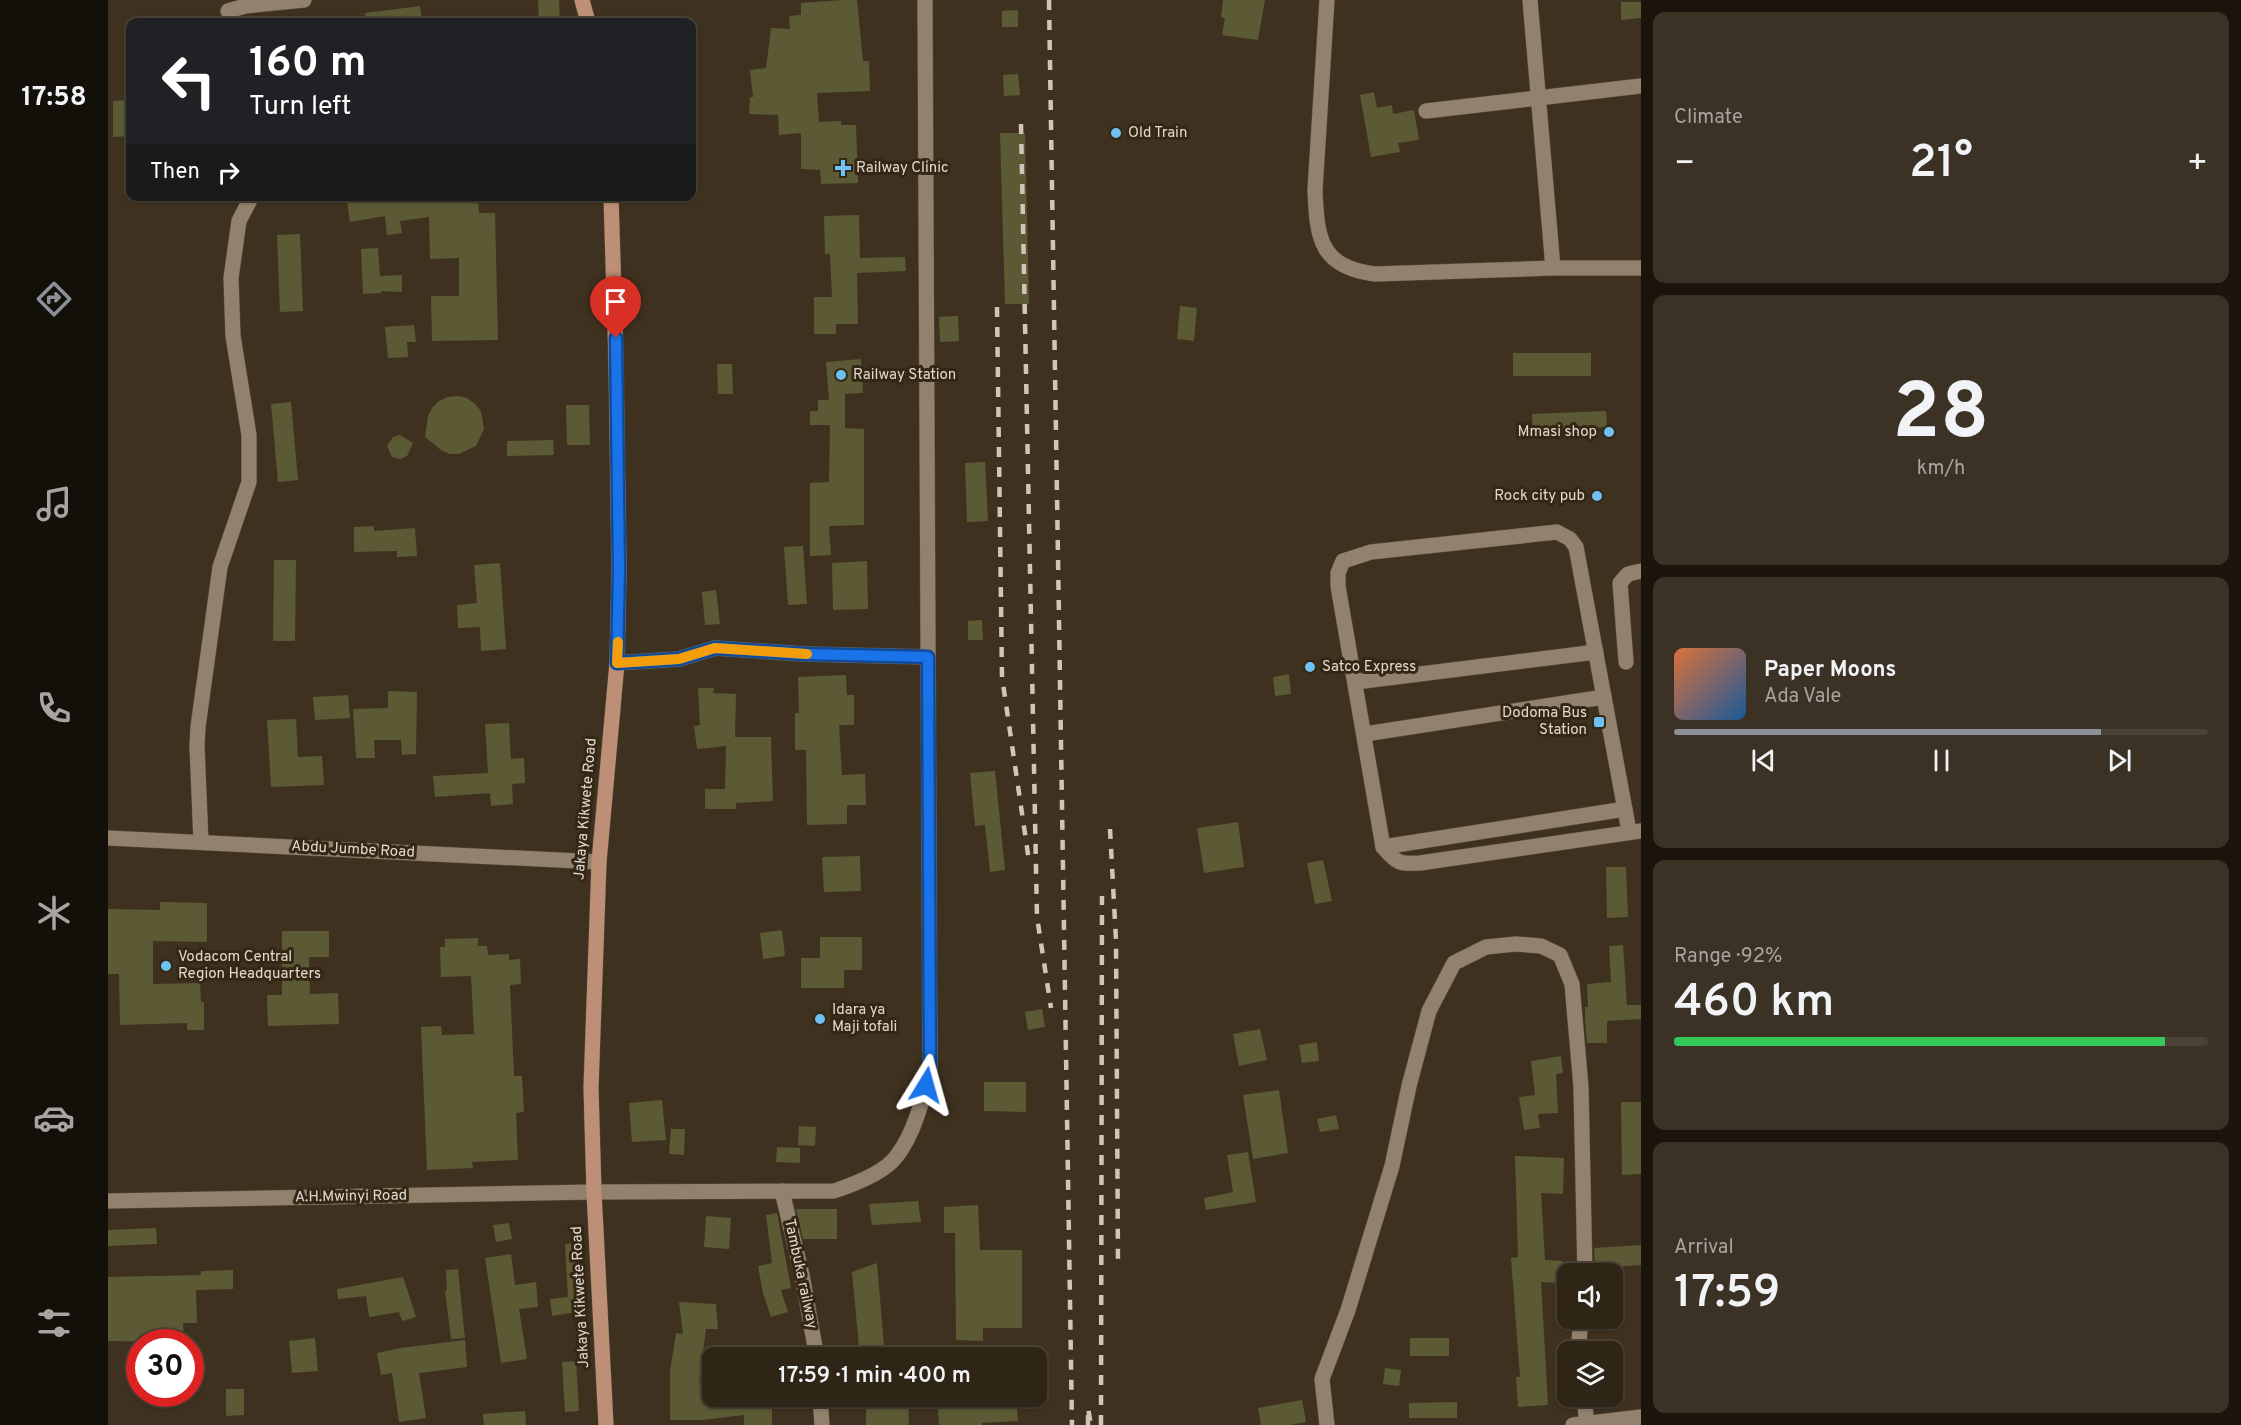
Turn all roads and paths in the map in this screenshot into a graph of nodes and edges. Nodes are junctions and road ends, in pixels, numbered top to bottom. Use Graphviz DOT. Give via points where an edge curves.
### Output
graph roads {
  1 [pos="304,0"];
  2 [pos="582,0"];
  3 [pos="925,0"];
  4 [pos="1327,0"];
  5 [pos="1530,0"];
  6 [pos="228,11"];
  7 [pos="587,18"];
  8 [pos="1641,86"];
  9 [pos="1538,98"];
  10 [pos="1426,111"];
  11 [pos="249,201"];
  12 [pos="611,201"];
  13 [pos="1553,268"];
  14 [pos="1641,268"];
  15 [pos="1641,571"];
  16 [pos="1596,652"];
  17 [pos="928,657"];
  18 [pos="1626,662"];
  19 [pos="617,663"];
  20 [pos="1356,682"];
  21 [pos="1604,697"];
  22 [pos="1365,734"];
  23 [pos="1625,809"];
  24 [pos="1635,831"];
  25 [pos="108,838"];
  26 [pos="201,842"];
  27 [pos="1383,847"];
  28 [pos="599,862"];
  29 [pos="782,1191"];
  30 [pos="594,1192"];
  31 [pos="108,1201"];
  32 [pos="1585,1263"];
  33 [pos="815,1347"];
  34 [pos="821,1407"];
  35 [pos="1584,1407"];
  36 [pos="1641,1417"];
  37 [pos="1583,1424"];
  38 [pos="606,1425"];
  39 [pos="822,1425"];
  40 [pos="1327,1425"];
  1 -- 6 [label="street"];
  2 -- 7 [label="main road"];
  3 -- 17 [label="street, A.H.Mwinyi Road"];
  4 -- 13 [label="street" via="1315,190 1316,216 1323,245 1331,258 1354,271 1375,274"];
  5 -- 9 [label="street"];
  8 -- 9 [label="street"];
  9 -- 10 [label="street"];
  9 -- 13 [label="street"];
  11 -- 26 [label="street" via="239,220 231,278 233,336 249,435 249,482 220,567 198,727"];
  12 -- 19 [label="main road, Jakaya Kikwete Road" via="619,570"];
  13 -- 14 [label="street"];
  15 -- 18 [label="street" via="1628,574 1620,583"];
  16 -- 20 [label="street"];
  16 -- 20 [label="street" via="1576,548 1570,539 1557,532 1371,552 1343,561 1338,573"];
  16 -- 21 [label="street"];
  17 -- 19 [label="street" via="715,648 679,659"];
  17 -- 29 [label="street, A.H.Mwinyi Road" via="930,1069 918,1116 895,1158 861,1182 834,1191"];
  19 -- 28 [label="main road, Jakaya Kikwete Road"];
  20 -- 22 [label="street"];
  21 -- 22 [label="street"];
  21 -- 23 [label="street"];
  22 -- 27 [label="street"];
  23 -- 24 [label="street"];
  23 -- 27 [label="street"];
  24 -- 27 [label="street" via="1420,863 1402,864"];
  25 -- 26 [label="street, Abdu Jumbe Road"];
  26 -- 28 [label="street, Abdu Jumbe Road"];
  28 -- 30 [label="main road, Jakaya Kikwete Road" via="591,1088"];
  29 -- 30 [label="street, A.H.Mwinyi Road"];
  29 -- 33 [label="street, Tambuka railway"];
  30 -- 31 [label="street, A.H.Mwinyi Road"];
  30 -- 38 [label="main road, Jakaya Kikwete Road"];
  32 -- 40 [label="street" via="1581,1087 1572,984 1560,955 1541,946 1486,947 1454,963 1429,1011 1392,1166 1348,1310 1322,1379"];
  34 -- 39 [label="street"];
  35 -- 37 [label="street"];
  36 -- 37 [label="street"];
}
